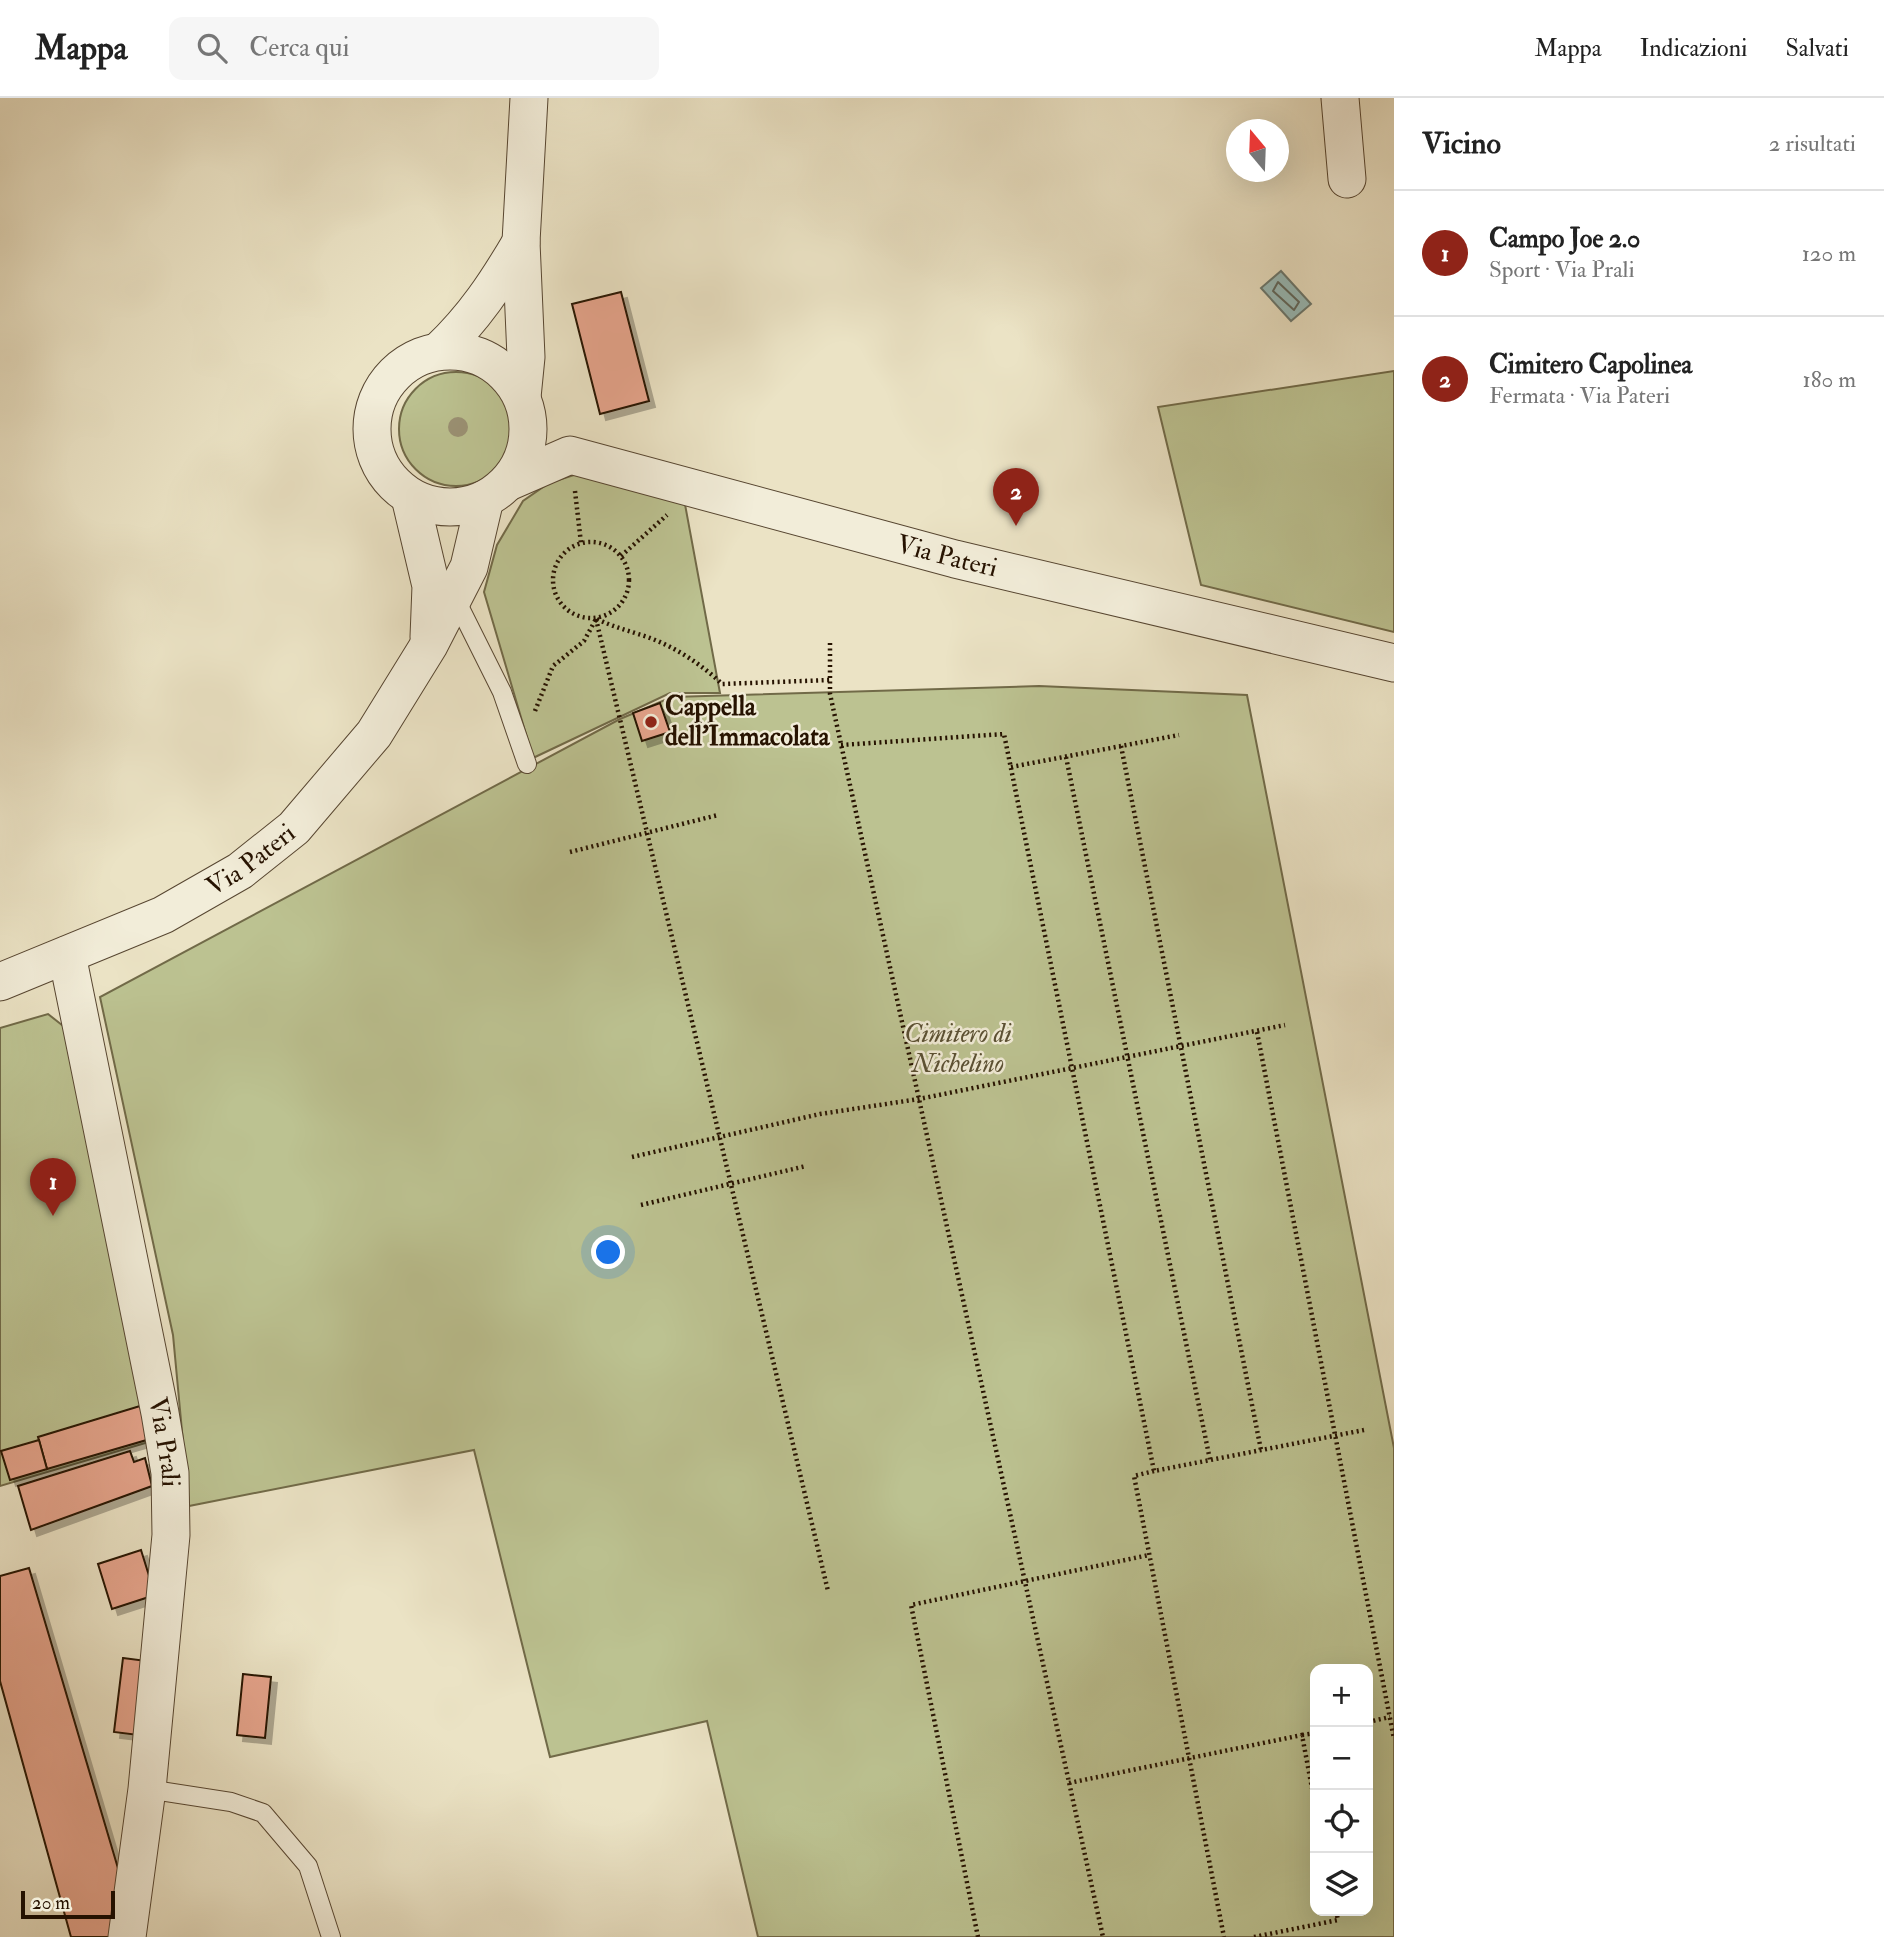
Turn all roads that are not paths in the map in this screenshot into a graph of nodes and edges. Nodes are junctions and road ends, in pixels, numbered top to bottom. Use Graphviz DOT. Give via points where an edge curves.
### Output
graph roads {
  1 [pos="529,98"];
  2 [pos="1340,98"];
  3 [pos="1347,179"];
  4 [pos="521,242"];
  5 [pos="439,351"];
  6 [pos="525,411"];
  7 [pos="570,455"];
  8 [pos="496,490"];
  9 [pos="410,497"];
  10 [pos="454,596"];
  11 [pos="429,645"];
  12 [pos="1394,663"];
  13 [pos="527,764"];
  14 [pos="67,955"];
  15 [pos="0,982"];
  16 [pos="147,1790"];
  17 [pos="127,1937"];
  18 [pos="331,1937"];
  1 -- 4 [label="street, Via Pateri"];
  2 -- 3 [label="street"];
  4 -- 5 [label="street" via="471,321"];
  4 -- 6 [label="street, Via Pateri"];
  5 -- 6 [label="street" via="460,351 497,366"];
  5 -- 9 [label="street" via="396,372 378,395 372,413 374,452 394,485"];
  6 -- 7 [label="street"];
  6 -- 8 [label="street, Via Pateri" via="527,446 520,465"];
  7 -- 8 [label="street"];
  7 -- 12 [label="street, Via Pateri" via="955,559"];
  8 -- 9 [label="street" via="467,506 447,508"];
  8 -- 10 [label="street, Via Pateri" via="470,567"];
  9 -- 11 [label="street, Via Pateri" via="431,586"];
  10 -- 11 [label="street, Via Pateri"];
  10 -- 13 [label="lane" via="502,692"];
  11 -- 14 [label="street, Via Pateri" via="374,734 294,828 240,871 163,915"];
  14 -- 15 [label="street, Via Pateri"];
  14 -- 16 [label="street, Via Prali" via="170,1473 171,1535"];
  16 -- 17 [label="street, Via Prali"];
  16 -- 18 [label="lane" via="232,1802 263,1813 308,1866"];
}
